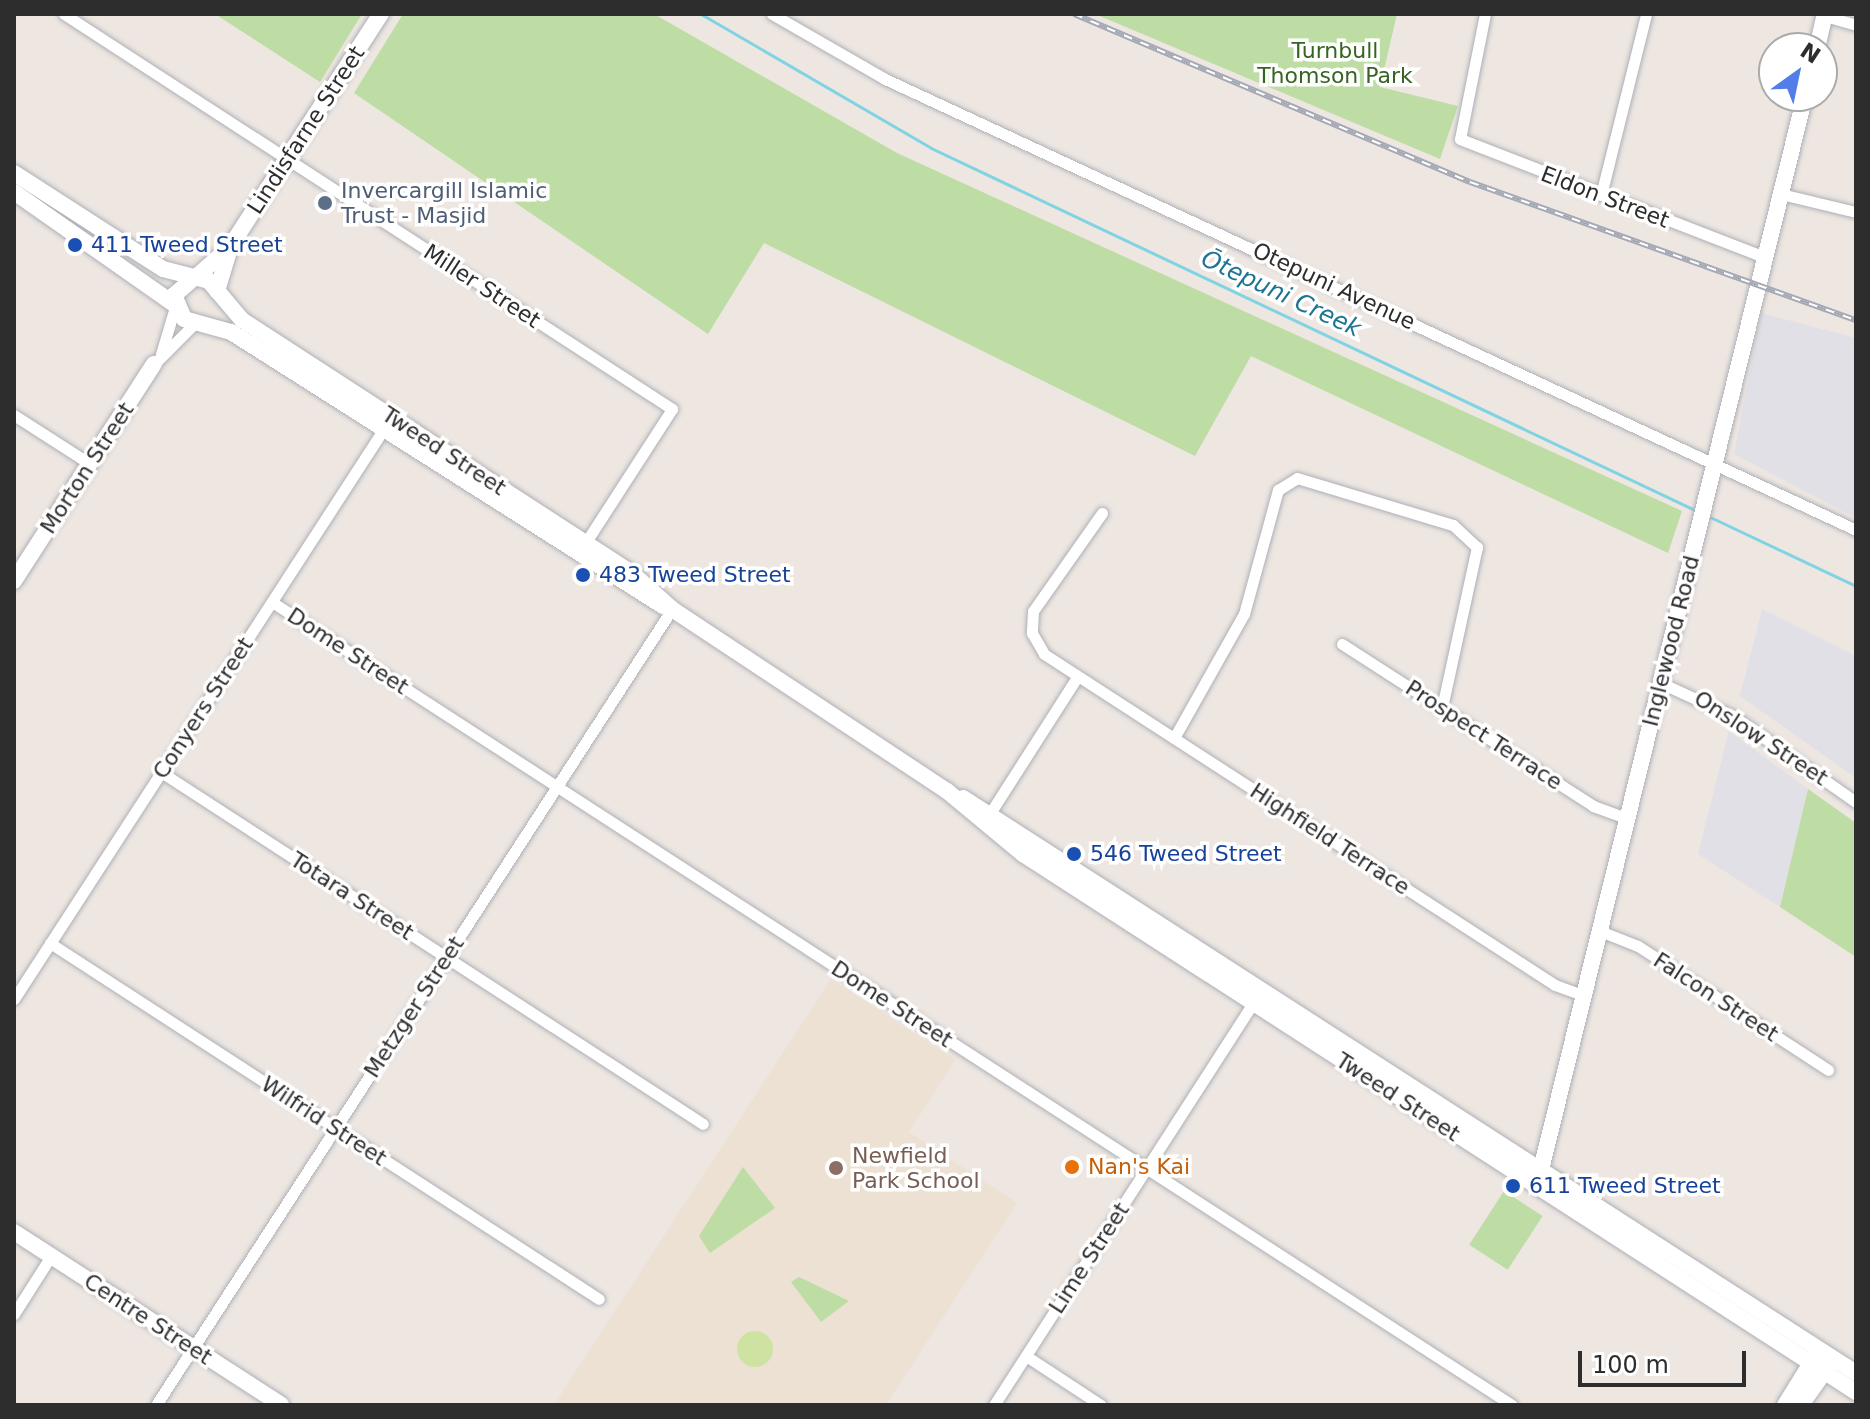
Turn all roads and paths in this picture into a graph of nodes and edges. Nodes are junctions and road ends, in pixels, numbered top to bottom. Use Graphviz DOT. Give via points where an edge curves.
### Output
graph roads {
  1 [pos="64,14"];
  2 [pos="381,14"];
  3 [pos="772,14"];
  4 [pos="1485,14"];
  5 [pos="1646,14"];
  6 [pos="1825,15"];
  7 [pos="1856,25"];
  8 [pos="1801,112"];
  9 [pos="287,159"];
  10 [pos="15,175"];
  11 [pos="14,192"];
  12 [pos="1781,194"];
  13 [pos="1601,195"];
  14 [pos="1856,212"];
  15 [pos="230,247"];
  16 [pos="1765,257"];
  17 [pos="196,277"];
  18 [pos="217,292"];
  19 [pos="174,306"];
  20 [pos="198,322"];
  21 [pos="158,359"];
  22 [pos="14,415"];
  23 [pos="387,424"];
  24 [pos="1715,462"];
  25 [pos="90,464"];
  26 [pos="1102,513"];
  27 [pos="1856,530"];
  28 [pos="581,550"];
  29 [pos="14,581"];
  30 [pos="272,602"];
  31 [pos="672,609"];
  32 [pos="1342,644"];
  33 [pos="1077,677"];
  34 [pos="1661,683"];
  35 [pos="1442,707"];
  36 [pos="1174,738"];
  37 [pos="161,772"];
  38 [pos="557,786"];
  39 [pos="1856,802"];
  40 [pos="986,819"];
  41 [pos="1628,819"];
  42 [pos="1600,931"];
  43 [pos="50,943"];
  44 [pos="446,957"];
  45 [pos="1258,996"];
  46 [pos="1585,996"];
  47 [pos="14,999"];
  48 [pos="1828,1070"];
  49 [pos="703,1124"];
  50 [pos="336,1128"];
  51 [pos="1146,1169"];
  52 [pos="1539,1179"];
  53 [pos="14,1232"];
  54 [pos="51,1256"];
  55 [pos="599,1299"];
  56 [pos="14,1314"];
  57 [pos="193,1348"];
  58 [pos="1026,1356"];
  59 [pos="1822,1361"];
  60 [pos="1856,1373"];
  61 [pos="1856,1392"];
  62 [pos="156,1405"];
  63 [pos="281,1405"];
  64 [pos="994,1405"];
  65 [pos="1101,1405"];
  66 [pos="1512,1405"];
  67 [pos="1785,1405"];
  68 [pos="1801,1405"];
  1 -- 9 [label="street, Miller Street"];
  2 -- 9 [label="main road, Lindisfarne Street"];
  3 -- 24 [label="street, Otepuni Avenue" via="894,84"];
  4 -- 13 [label="street, Eldon Street" via="1457,125 1466,144"];
  5 -- 13 [label="street"];
  6 -- 7 [label="street"];
  8 -- 12 [label="main road, Inglewood Road"];
  9 -- 15 [label="main road, Lindisfarne Street"];
  9 -- 28 [label="street, Miller Street" via="672,409"];
  10 -- 17 [label="main road" via="163,269"];
  11 -- 19 [label="main road" via="149,280"];
  12 -- 14 [label="street"];
  12 -- 16 [label="main road, Inglewood Road"];
  13 -- 16 [label="street, Eldon Street"];
  15 -- 17 [label="main road, Lindisfarne Street"];
  15 -- 18 [label="main road, Lindisfarne Street"];
  16 -- 24 [label="main road, Inglewood Road"];
  17 -- 18 [label="main road"];
  17 -- 19 [label="main road" via="178,286"];
  18 -- 20 [label="main road" via="214,312"];
  18 -- 23 [label="main road, Tweed Street" via="242,320"];
  19 -- 20 [label="main road"];
  19 -- 21 [label="street, Morton Street"];
  20 -- 21 [label="street, Morton Street"];
  20 -- 23 [label="main road, Tweed Street" via="231,332"];
  21 -- 25 [label="main road, Morton Street"];
  22 -- 25 [label="street"];
  23 -- 28 [label="main road, Tweed Street"];
  23 -- 30 [label="street, Conyers Street"];
  24 -- 27 [label="street, Otepuni Avenue"];
  24 -- 34 [label="main road, Inglewood Road"];
  25 -- 29 [label="main road, Morton Street"];
  26 -- 33 [label="street, Highfield Terrace" via="1031,622 1036,644"];
  28 -- 31 [label="main road, Tweed Street"];
  30 -- 37 [label="street, Conyers Street"];
  30 -- 38 [label="street, Dome Street"];
  31 -- 38 [label="street, Metzger Street"];
  31 -- 40 [label="main road, Tweed Street"];
  32 -- 35 [label="street, Prospect Terrace"];
  33 -- 36 [label="street, Highfield Terrace"];
  33 -- 40 [label="street"];
  34 -- 39 [label="street, Onslow Street" via="1733,716"];
  34 -- 41 [label="main road, Inglewood Road"];
  35 -- 36 [label="street" via="1477,547 1453,525 1297,478 1278,490 1244,614"];
  35 -- 41 [label="street, Prospect Terrace" via="1593,806"];
  36 -- 46 [label="street, Highfield Terrace" via="1555,985"];
  37 -- 43 [label="street, Conyers Street"];
  37 -- 44 [label="street, Totara Street"];
  38 -- 44 [label="street, Metzger Street"];
  38 -- 51 [label="street, Dome Street"];
  40 -- 45 [label="main road, Tweed Street"];
  41 -- 42 [label="main road, Inglewood Road"];
  42 -- 46 [label="main road, Inglewood Road"];
  42 -- 48 [label="street, Falcon Street" via="1638,946"];
  43 -- 47 [label="street, Conyers Street"];
  43 -- 50 [label="street, Wilfrid Street"];
  44 -- 49 [label="street, Totara Street"];
  44 -- 50 [label="street, Metzger Street"];
  45 -- 51 [label="street, Lime Street"];
  45 -- 52 [label="main road, Tweed Street"];
  46 -- 52 [label="main road, Inglewood Road"];
  50 -- 55 [label="street, Wilfrid Street"];
  50 -- 57 [label="street, Metzger Street"];
  51 -- 58 [label="street, Lime Street"];
  51 -- 66 [label="street, Dome Street"];
  52 -- 59 [label="main road, Tweed Street"];
  53 -- 54 [label="main road, Centre Street"];
  54 -- 56 [label="street"];
  54 -- 57 [label="main road, Centre Street"];
  57 -- 62 [label="street, Metzger Street"];
  57 -- 63 [label="main road, Centre Street"];
  58 -- 64 [label="street, Lime Street"];
  58 -- 65 [label="street"];
  59 -- 60 [label="main road, Tweed Street"];
  59 -- 61 [label="main road, Tweed Street"];
  59 -- 67 [label="main road"];
  59 -- 68 [label="main road"];
}
